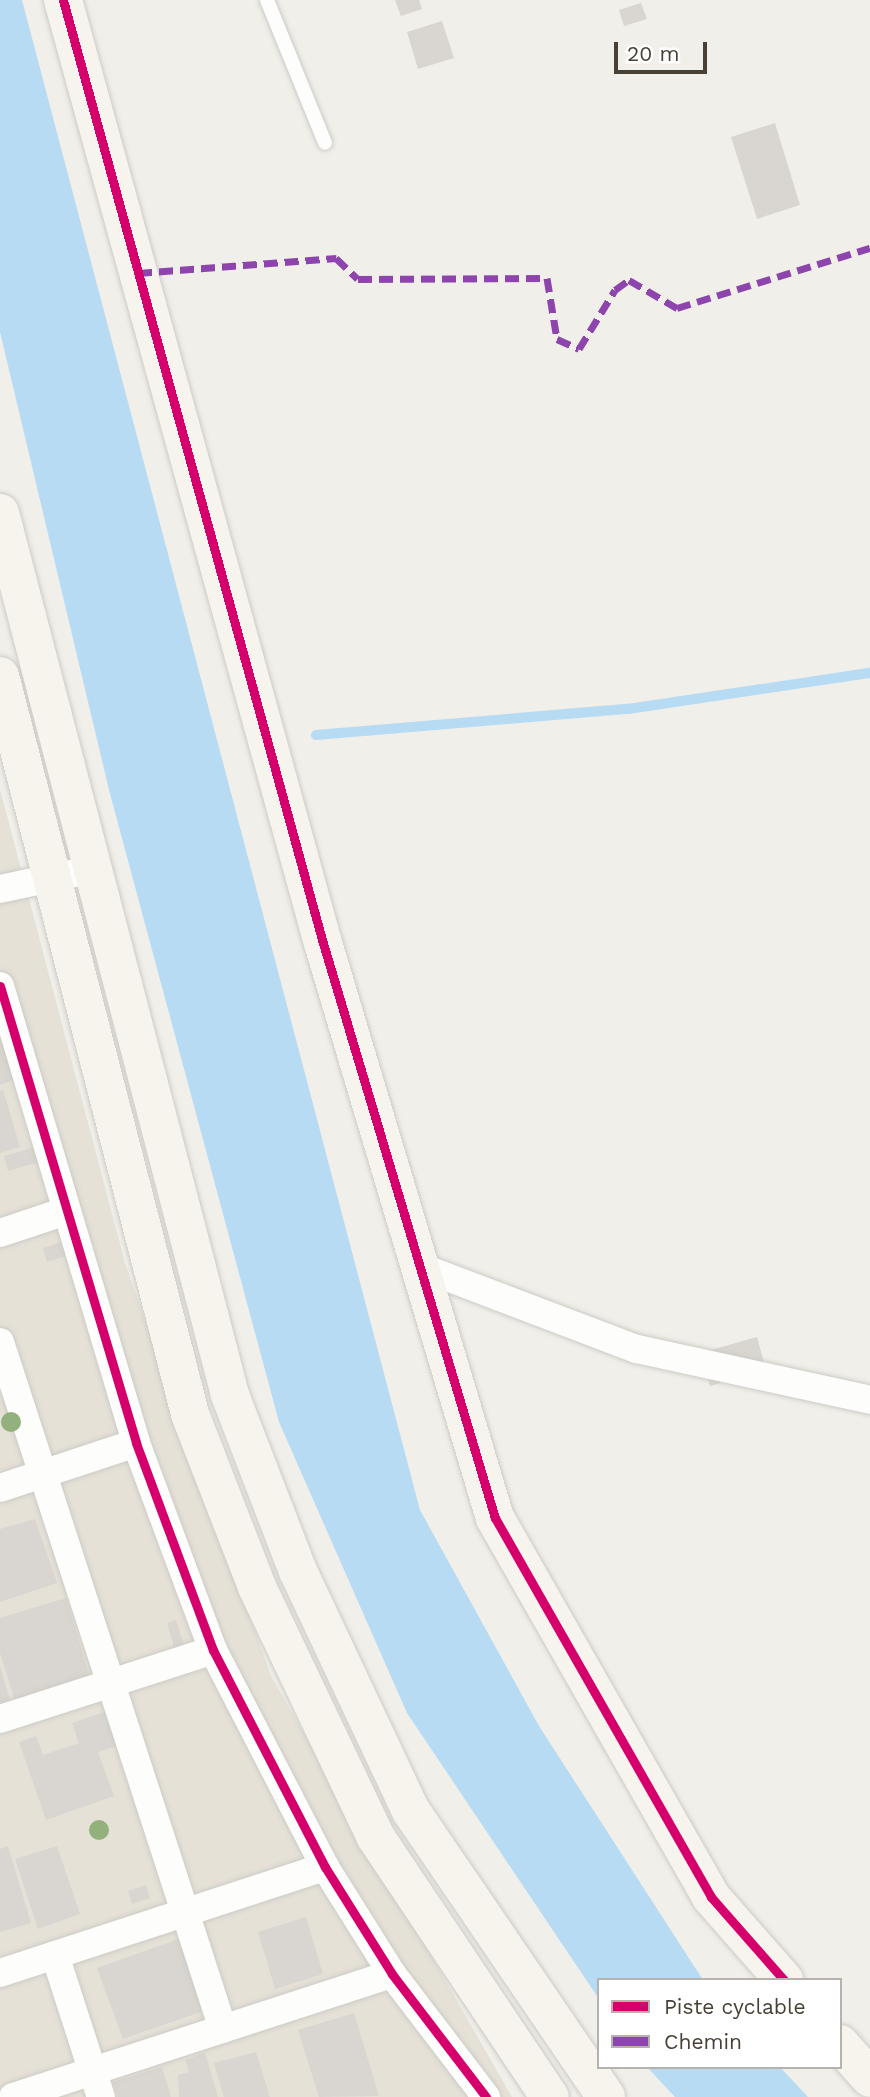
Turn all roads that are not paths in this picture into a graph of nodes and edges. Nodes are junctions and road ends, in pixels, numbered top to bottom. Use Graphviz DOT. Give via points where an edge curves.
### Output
graph roads {
  1 [pos="62,0"];
  2 [pos="267,0"];
  3 [pos="325,143"];
  4 [pos="0,513"];
  5 [pos="0,676"];
  6 [pos="94,869"];
  7 [pos="52,880"];
  8 [pos="0,888"];
  9 [pos="0,987"];
  10 [pos="66,1211"];
  11 [pos="0,1233"];
  12 [pos="418,1266"];
  13 [pos="0,1342"];
  14 [pos="870,1400"];
  15 [pos="136,1444"];
  16 [pos="43,1474"];
  17 [pos="0,1488"];
  18 [pos="213,1650"];
  19 [pos="111,1684"];
  20 [pos="0,1719"];
  21 [pos="325,1867"];
  22 [pos="185,1913"];
  23 [pos="55,1955"];
  24 [pos="0,1973"];
  25 [pos="392,1974"];
  26 [pos="782,1978"];
  27 [pos="223,2029"];
  28 [pos="842,2046"];
  29 [pos="870,2077"];
  30 [pos="97,2084"];
  31 [pos="13,2097"];
  32 [pos="486,2097"];
  33 [pos="550,2097"];
  34 [pos="606,2097"];
  1 -- 12 [label="main road"];
  2 -- 3 [label="lane"];
  4 -- 6 [label="main road"];
  5 -- 7 [label="main road"];
  6 -- 7 [label="street"];
  6 -- 34 [label="main road" via="230,1395 298,1571 411,1811"];
  7 -- 8 [label="street"];
  7 -- 33 [label="main road" via="190,1414 257,1587 375,1836"];
  9 -- 10 [label="street"];
  10 -- 11 [label="street"];
  10 -- 15 [label="street"];
  12 -- 14 [label="street" via="638,1349"];
  12 -- 26 [label="main road" via="495,1518 711,1897"];
  13 -- 16 [label="street"];
  15 -- 16 [label="street"];
  15 -- 18 [label="street"];
  16 -- 17 [label="street"];
  16 -- 19 [label="street"];
  18 -- 19 [label="street"];
  18 -- 21 [label="street"];
  19 -- 20 [label="street"];
  19 -- 22 [label="street"];
  21 -- 22 [label="street"];
  21 -- 25 [label="street"];
  22 -- 23 [label="street"];
  22 -- 27 [label="street"];
  23 -- 24 [label="street"];
  23 -- 30 [label="street"];
  25 -- 27 [label="street"];
  25 -- 32 [label="street"];
  27 -- 30 [label="street"];
  28 -- 29 [label="main road"];
  30 -- 31 [label="street"];
}
